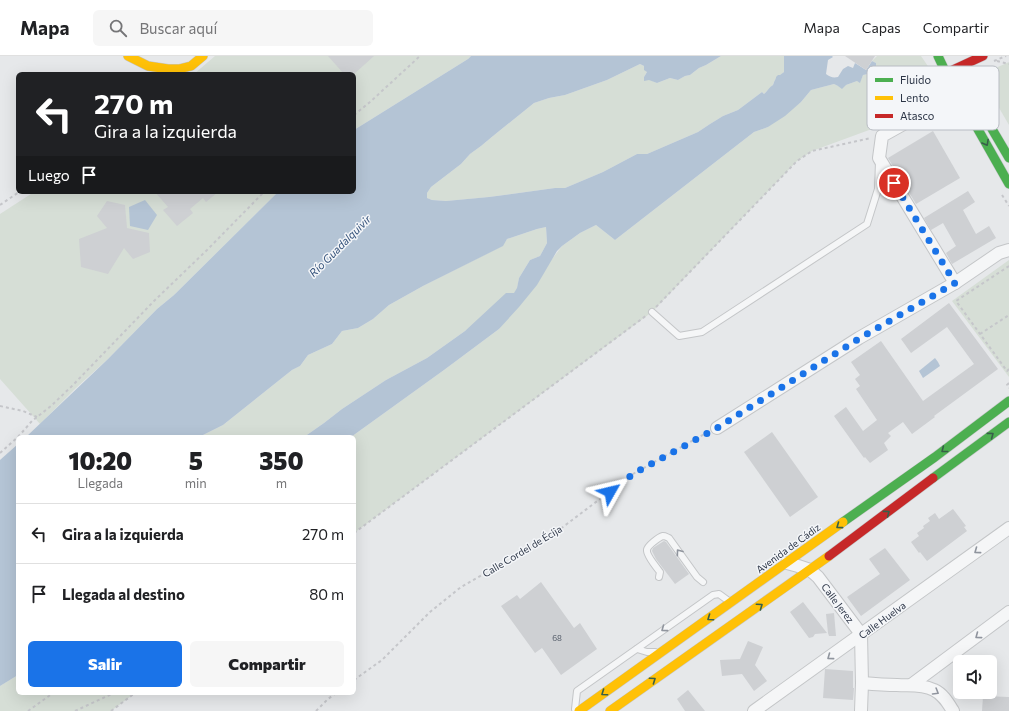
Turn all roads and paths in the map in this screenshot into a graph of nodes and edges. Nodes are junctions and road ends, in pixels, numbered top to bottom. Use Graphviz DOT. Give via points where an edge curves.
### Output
graph roads {
  1 [pos="128,56"];
  2 [pos="203,56"];
  3 [pos="420,56"];
  4 [pos="938,56"];
  5 [pos="983,56"];
  6 [pos="996,61"];
  7 [pos="1009,64"];
  8 [pos="950,66"];
  9 [pos="960,66"];
  10 [pos="356,113"];
  11 [pos="893,130"];
  12 [pos="983,130"];
  13 [pos="992,130"];
  14 [pos="882,136"];
  15 [pos="879,158"];
  16 [pos="1009,158"];
  17 [pos="1009,184"];
  18 [pos="16,194"];
  19 [pos="262,194"];
  20 [pos="0,205"];
  21 [pos="1009,250"];
  22 [pos="1009,266"];
  23 [pos="955,283"];
  24 [pos="652,312"];
  25 [pos="1009,315"];
  26 [pos="980,334"];
  27 [pos="1009,369"];
  28 [pos="1009,383"];
  29 [pos="1009,388"];
  30 [pos="1009,392"];
  31 [pos="1009,401"];
  32 [pos="0,406"];
  33 [pos="37,417"];
  34 [pos="1009,422"];
  35 [pos="717,428"];
  36 [pos="965,434"];
  37 [pos="20,435"];
  38 [pos="16,439"];
  39 [pos="0,453"];
  40 [pos="1009,528"];
  41 [pos="356,532"];
  42 [pos="787,563"];
  43 [pos="810,570"];
  44 [pos="659,577"];
  45 [pos="703,582"];
  46 [pos="732,603"];
  47 [pos="1009,612"];
  48 [pos="861,634"];
  49 [pos="637,649"];
  50 [pos="662,652"];
  51 [pos="356,679"];
  52 [pos="862,683"];
  53 [pos="911,685"];
  54 [pos="50,695"];
  55 [pos="110,695"];
  56 [pos="133,695"];
  57 [pos="333,695"];
  58 [pos="28,711"];
  59 [pos="75,711"];
  60 [pos="111,711"];
  61 [pos="316,711"];
  62 [pos="575,711"];
  63 [pos="579,711"];
  64 [pos="610,711"];
  65 [pos="754,711"];
  66 [pos="861,711"];
  67 [pos="953,711"];
  1 -- 2 [label="main road" via="148,66 168,70 191,66"];
  3 -- 10 [label="path"];
  4 -- 8 [label="main road"];
  5 -- 9 [label="main road"];
  6 -- 7 [label="path"];
  11 -- 14 [label="street"];
  12 -- 17 [label="main road, one-way"];
  13 -- 16 [label="main road"];
  14 -- 15 [label="street"];
  14 -- 24 [label="path" via="812,151 797,161"];
  15 -- 23 [label="street"];
  15 -- 24 [label="lane" via="878,189 867,224 702,332 680,336"];
  18 -- 20 [label="path"];
  19 -- 33 [label="path" via="73,385"];
  21 -- 23 [label="street" via="999,253"];
  22 -- 26 [label="path" via="956,301"];
  23 -- 35 [label="street" via="860,338"];
  24 -- 41 [label="path"];
  25 -- 26 [label="path"];
  26 -- 27 [label="path" via="1008,371"];
  28 -- 29 [label="path"];
  30 -- 36 [label="main road"];
  31 -- 36 [label="main road, Avenida de Cádiz"];
  32 -- 33 [label="path"];
  33 -- 37 [label="path"];
  43 -- 34 [label="main road, one-way"];
  35 -- 51 [label="path, Calle Cordel de Écija" via="633,474 551,536 461,587 430,612 382,660"];
  36 -- 42 [label="main road, Avenida de Cádiz, one-way"];
  38 -- 39 [label="path"];
  40 -- 48 [label="street, Calle Huelva, one-way"];
  42 -- 43 [label="street, Calle Jerez"];
  42 -- 46 [label="main road, Avenida de Cádiz"];
  43 -- 48 [label="street, Calle Jerez" via="818,576"];
  64 -- 43 [label="main road, one-way"];
  45 -- 44 [label="lane, one-way" via="666,536 662,536 647,549 660,572"];
  46 -- 49 [label="lane, one-way" via="720,594 713,595"];
  46 -- 50 [label="main road, Avenida de Cádiz, one-way"];
  47 -- 53 [label="street, one-way"];
  48 -- 52 [label="street"];
  48 -- 65 [label="street, Calle Huelva, one-way"];
  49 -- 50 [label="lane"];
  49 -- 62 [label="lane" via="577,691"];
  50 -- 63 [label="main road, Avenida de Cádiz, one-way"];
  52 -- 53 [label="street"];
  52 -- 66 [label="street"];
  53 -- 67 [label="street, one-way" via="935,690"];
  54 -- 58 [label="path"];
  55 -- 59 [label="path"];
  56 -- 60 [label="path"];
  57 -- 61 [label="path"];
}
